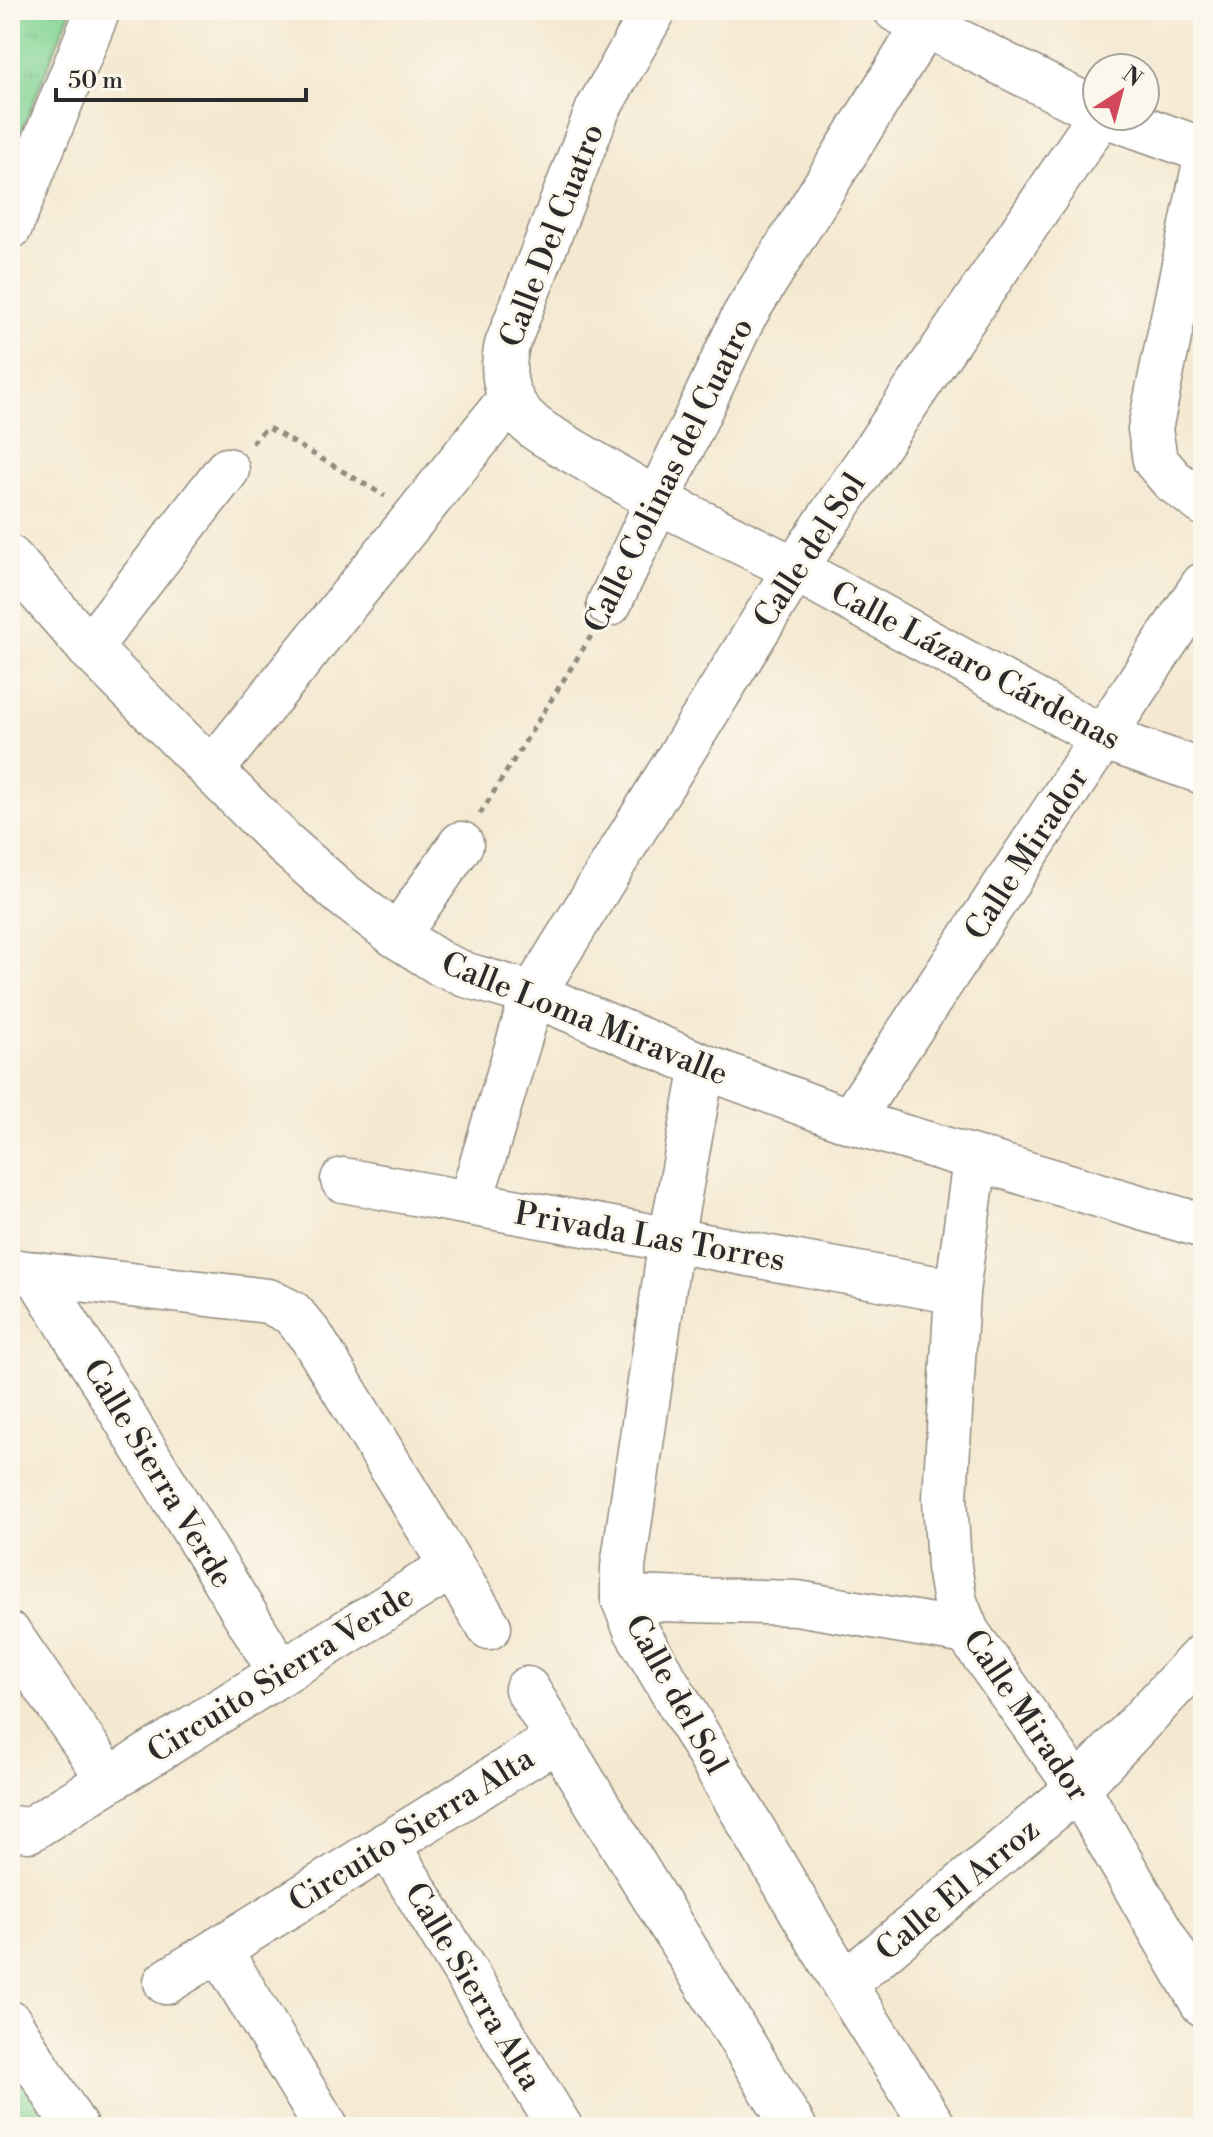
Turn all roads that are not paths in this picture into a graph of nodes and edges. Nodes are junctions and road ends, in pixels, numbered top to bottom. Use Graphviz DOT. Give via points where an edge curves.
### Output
graph roads {
  1 [pos="98,10"];
  2 [pos="654,10"];
  3 [pos="918,15"];
  4 [pos="1081,104"];
  5 [pos="1087,132"];
  6 [pos="1153,132"];
  7 [pos="1203,150"];
  8 [pos="1203,172"];
  9 [pos="10,227"];
  10 [pos="509,400"];
  11 [pos="227,470"];
  12 [pos="658,501"];
  13 [pos="1203,503"];
  14 [pos="10,558"];
  15 [pos="795,569"];
  16 [pos="1203,585"];
  17 [pos="609,604"];
  18 [pos="89,648"];
  19 [pos="1102,737"];
  20 [pos="212,770"];
  21 [pos="1203,772"];
  22 [pos="461,844"];
  23 [pos="397,936"];
  24 [pos="533,994"];
  25 [pos="703,1066"];
  26 [pos="850,1121"];
  27 [pos="975,1160"];
  28 [pos="343,1180"];
  29 [pos="470,1203"];
  30 [pos="1203,1226"];
  31 [pos="671,1239"];
  32 [pos="24,1272"];
  33 [pos="957,1292"];
  34 [pos="451,1567"];
  35 [pos="623,1598"];
  36 [pos="489,1627"];
  37 [pos="967,1632"];
  38 [pos="10,1635"];
  39 [pos="1203,1655"];
  40 [pos="281,1673"];
  41 [pos="527,1689"];
  42 [pos="557,1739"];
  43 [pos="109,1779"];
  44 [pos="1078,1788"];
  45 [pos="16,1840"];
  46 [pos="387,1844"];
  47 [pos="219,1949"];
  48 [pos="166,1982"];
  49 [pos="844,1984"];
  50 [pos="1203,2004"];
  51 [pos="10,2023"];
  52 [pos="75,2127"];
  53 [pos="326,2127"];
  54 [pos="560,2127"];
  55 [pos="794,2127"];
  56 [pos="934,2127"];
  1 -- 9 [label="street"];
  2 -- 10 [label="street, Calle Del Cuatro" via="598,109 507,345 503,361"];
  3 -- 4 [label="street"];
  3 -- 12 [label="street, Calle Colinas del Cuatro" via="744,316"];
  5 -- 15 [label="street, Calle del Sol"];
  6 -- 7 [label="street"];
  8 -- 13 [label="street" via="1150,429 1155,460"];
  10 -- 12 [label="street, Calle Lázaro Cárdenas" via="528,424"];
  10 -- 20 [label="street"];
  11 -- 18 [label="street"];
  12 -- 15 [label="street, Calle Lázaro Cárdenas"];
  12 -- 17 [label="street, Calle Colinas del Cuatro"];
  14 -- 18 [label="street, Calle Loma Miravalle"];
  15 -- 19 [label="street, Calle Lázaro Cárdenas"];
  15 -- 24 [label="street, Calle del Sol"];
  16 -- 19 [label="street, Calle Mirador"];
  18 -- 20 [label="street, Calle Loma Miravalle"];
  19 -- 21 [label="street, Calle Lázaro Cárdenas"];
  19 -- 26 [label="street, Calle Mirador"];
  20 -- 23 [label="street, Calle Loma Miravalle" via="284,843"];
  22 -- 23 [label="street"];
  23 -- 24 [label="street, Calle Loma Miravalle" via="453,970"];
  24 -- 25 [label="street, Calle Loma Miravalle"];
  24 -- 29 [label="street, Calle del Sol"];
  25 -- 26 [label="street, Calle Loma Miravalle"];
  25 -- 31 [label="street, Calle del Sol"];
  26 -- 27 [label="street, Calle Loma Miravalle"];
  27 -- 30 [label="street, Calle Loma Miravalle"];
  27 -- 33 [label="street, Calle Mirador"];
  28 -- 29 [label="street, Privada Las Torres"];
  29 -- 31 [label="street, Privada Las Torres"];
  31 -- 33 [label="street, Privada Las Torres"];
  31 -- 35 [label="street, Calle del Sol" via="623,1567"];
  32 -- 34 [label="street" via="268,1301 292,1313"];
  32 -- 40 [label="street, Calle Sierra Verde"];
  33 -- 37 [label="street, Calle Mirador" via="945,1498 949,1567"];
  34 -- 36 [label="street"];
  34 -- 40 [label="street, Circuito Sierra Verde"];
  35 -- 37 [label="street" via="797,1603"];
  35 -- 49 [label="street, Calle del Sol" via="636,1630"];
  37 -- 44 [label="street, Calle Mirador"];
  38 -- 43 [label="street"];
  39 -- 44 [label="street, Calle El Arroz"];
  40 -- 43 [label="street, Circuito Sierra Verde"];
  41 -- 42 [label="street"];
  42 -- 46 [label="street, Circuito Sierra Alta"];
  42 -- 55 [label="street, Circuito Sierra Alta"];
  43 -- 45 [label="street, Circuito Sierra Verde"];
  44 -- 49 [label="street, Calle El Arroz"];
  44 -- 50 [label="street, Calle Mirador"];
  46 -- 47 [label="street, Circuito Sierra Alta"];
  46 -- 54 [label="street, Calle Sierra Alta"];
  47 -- 48 [label="street, Circuito Sierra Alta"];
  47 -- 53 [label="street"];
  49 -- 56 [label="street, Calle del Sol"];
  51 -- 52 [label="street"];
}
